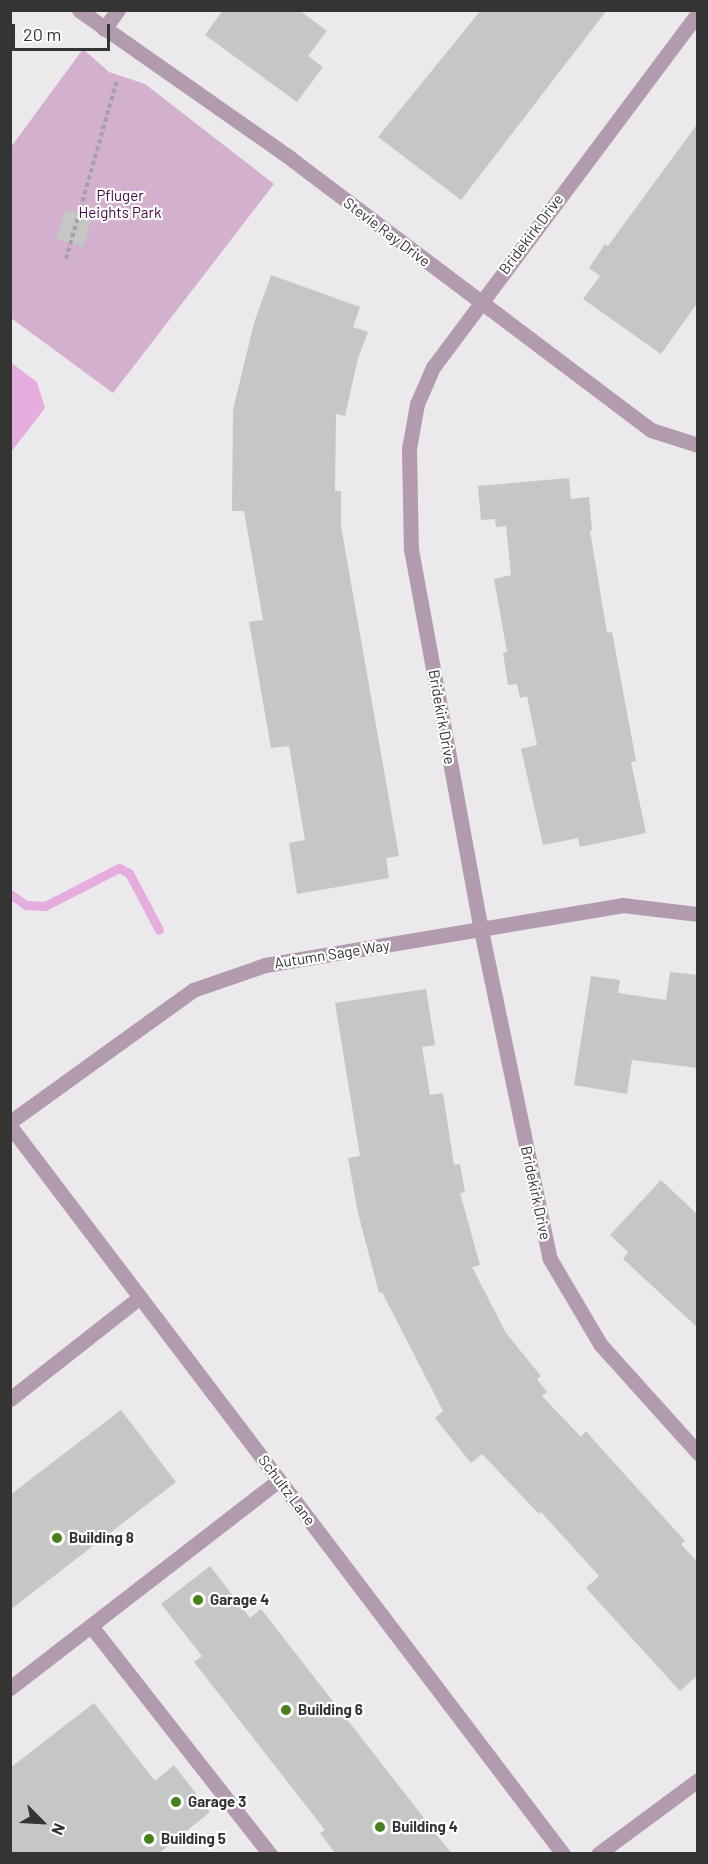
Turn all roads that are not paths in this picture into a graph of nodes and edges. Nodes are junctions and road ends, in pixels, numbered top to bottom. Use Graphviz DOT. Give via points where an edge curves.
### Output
graph roads {
  1 [pos="79,10"];
  2 [pos="118,10"];
  3 [pos="698,13"];
  4 [pos="104,29"];
  5 [pos="478,302"];
  6 [pos="698,445"];
  7 [pos="698,914"];
  8 [pos="481,930"];
  9 [pos="10,1124"];
  10 [pos="140,1297"];
  11 [pos="10,1399"];
  12 [pos="698,1453"];
  13 [pos="279,1480"];
  14 [pos="91,1626"];
  15 [pos="10,1688"];
  16 [pos="698,1780"];
  17 [pos="270,1854"];
  18 [pos="563,1854"];
  19 [pos="598,1854"];
  1 -- 4 [label="street, Stevie Ray Drive"];
  2 -- 4 [label="street"];
  3 -- 5 [label="street, Bridekirk Drive"];
  4 -- 5 [label="street, Stevie Ray Drive" via="290,158"];
  5 -- 6 [label="street, Stevie Ray Drive" via="651,430"];
  5 -- 8 [label="street, Bridekirk Drive" via="433,367 417,404 409,449 411,549"];
  7 -- 8 [label="street, Autumn Sage Way" via="622,905"];
  8 -- 9 [label="street, Autumn Sage Way" via="265,965 193,990"];
  8 -- 12 [label="street, Bridekirk Drive" via="549,1259 600,1344"];
  9 -- 10 [label="street, Schultz Lane"];
  10 -- 11 [label="street"];
  10 -- 13 [label="street, Schultz Lane"];
  13 -- 14 [label="street"];
  13 -- 18 [label="street, Schultz Lane"];
  14 -- 15 [label="street"];
  14 -- 17 [label="street"];
  16 -- 19 [label="street"];
}
